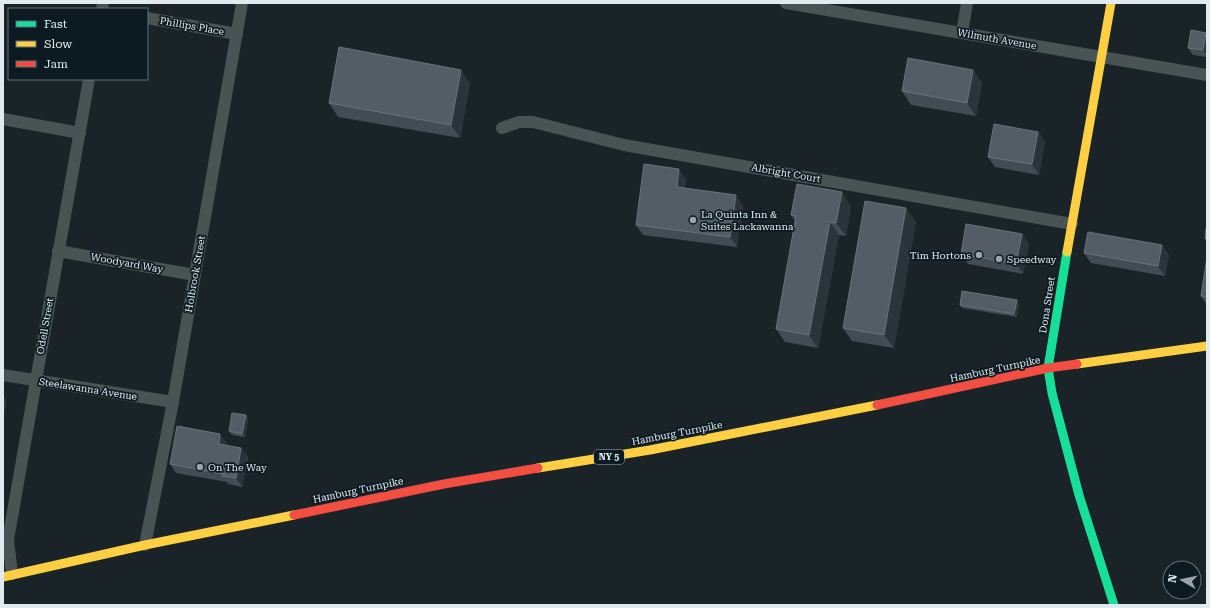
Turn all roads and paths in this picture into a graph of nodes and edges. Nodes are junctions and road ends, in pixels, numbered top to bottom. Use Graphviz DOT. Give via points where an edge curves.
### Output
graph roads {
  1 [pos="242,3"];
  2 [pos="786,3"];
  3 [pos="967,3"];
  4 [pos="1111,3"];
  5 [pos="822,6"];
  6 [pos="148,18"];
  7 [pos="962,33"];
  8 [pos="237,34"];
  9 [pos="1102,58"];
  10 [pos="1207,75"];
  11 [pos="89,80"];
  12 [pos="3,119"];
  13 [pos="502,128"];
  14 [pos="80,133"];
  15 [pos="1072,224"];
  16 [pos="58,251"];
  17 [pos="195,275"];
  18 [pos="1207,346"];
  19 [pos="1048,368"];
  20 [pos="3,375"];
  21 [pos="36,380"];
  22 [pos="173,402"];
  23 [pos="145,545"];
  24 [pos="6,575"];
  25 [pos="1114,605"];
  1 -- 8 [label="street, Holbrook Street"];
  2 -- 5 [label="street, Wilmuth Avenue"];
  3 -- 7 [label="street"];
  4 -- 9 [label="main road, Dona Street"];
  5 -- 7 [label="street, Wilmuth Avenue"];
  6 -- 8 [label="street, Phillips Place"];
  7 -- 9 [label="street, Wilmuth Avenue"];
  8 -- 17 [label="street, Holbrook Street"];
  9 -- 10 [label="street, Wilmuth Avenue"];
  9 -- 15 [label="main road, Dona Street"];
  11 -- 14 [label="street, Odell Street"];
  12 -- 14 [label="street"];
  13 -- 15 [label="street, Albright Court" via="519,122 533,122 624,145"];
  14 -- 16 [label="street, Odell Street"];
  15 -- 19 [label="main road, Dona Street"];
  16 -- 17 [label="street, Woodyard Way"];
  16 -- 21 [label="street, Odell Street"];
  17 -- 22 [label="street, Holbrook Street"];
  18 -- 19 [label="main road, Hamburg Turnpike / NY 5"];
  19 -- 23 [label="main road, Hamburg Turnpike / NY 5" via="650,450 444,484"];
  19 -- 25 [label="main road, Dona Street" via="1052,393 1079,495"];
  20 -- 21 [label="street, Steelawanna Avenue"];
  21 -- 22 [label="street, Steelawanna Avenue"];
  21 -- 24 [label="street, Odell Street" via="8,540"];
  22 -- 23 [label="street, Holbrook Street"];
  23 -- 24 [label="main road, Hamburg Turnpike / NY 5"];
}
